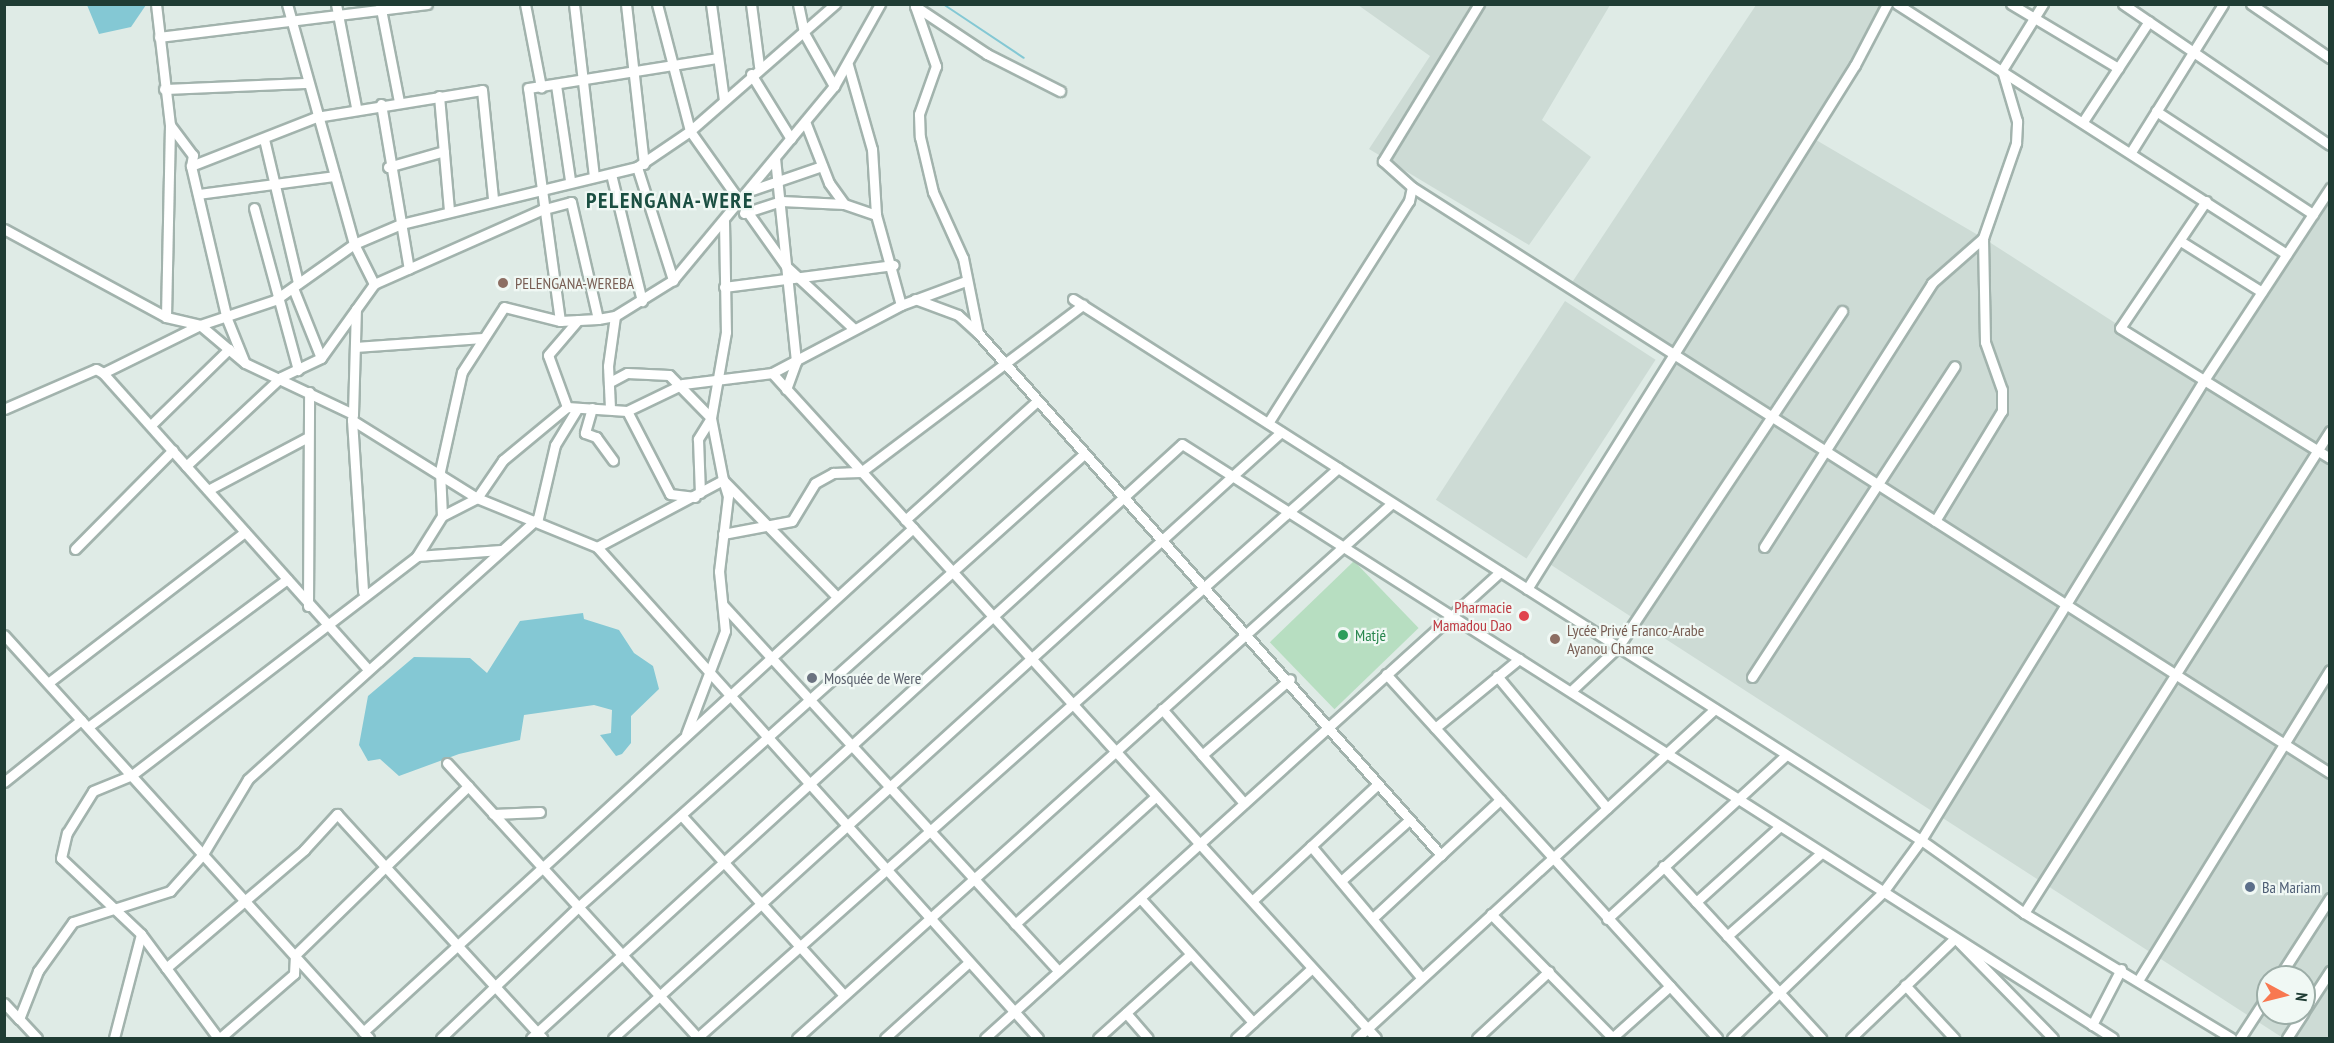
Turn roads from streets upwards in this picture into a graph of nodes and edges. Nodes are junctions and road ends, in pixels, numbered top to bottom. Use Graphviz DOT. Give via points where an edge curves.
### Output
graph roads {
  1 [pos="156,4"];
  2 [pos="287,4"];
  3 [pos="427,4"];
  4 [pos="525,4"];
  5 [pos="574,4"];
  6 [pos="626,4"];
  7 [pos="657,4"];
  8 [pos="711,4"];
  9 [pos="751,4"];
  10 [pos="798,4"];
  11 [pos="835,4"];
  12 [pos="880,4"];
  13 [pos="1479,4"];
  14 [pos="1887,4"];
  15 [pos="1897,4"];
  16 [pos="2011,4"];
  17 [pos="2043,4"];
  18 [pos="2123,4"];
  19 [pos="2223,4"];
  20 [pos="2251,4"];
  21 [pos="416,5"];
  22 [pos="914,5"];
  23 [pos="380,7"];
  24 [pos="336,8"];
  25 [pos="289,18"];
  26 [pos="2034,19"];
  27 [pos="2149,21"];
  28 [pos="804,33"];
  29 [pos="159,37"];
  30 [pos="2193,50"];
  31 [pos="717,58"];
  32 [pos="2330,58"];
  33 [pos="848,65"];
  34 [pos="759,66"];
  35 [pos="672,67"];
  36 [pos="2118,68"];
  37 [pos="2002,70"];
  38 [pos="632,72"];
  39 [pos="751,74"];
  40 [pos="583,80"];
  41 [pos="306,83"];
  42 [pos="556,85"];
  43 [pos="834,86"];
  44 [pos="541,87"];
  45 [pos="164,89"];
  46 [pos="1060,91"];
  47 [pos="439,96"];
  48 [pos="724,100"];
  49 [pos="399,102"];
  50 [pos="381,104"];
  51 [pos="356,107"];
  52 [pos="2156,111"];
  53 [pos="316,117"];
  54 [pos="2084,120"];
  55 [pos="806,124"];
  56 [pos="170,125"];
  57 [pos="690,131"];
  58 [pos="264,139"];
  59 [pos="791,139"];
  60 [pos="2330,145"];
  61 [pos="444,151"];
  62 [pos="2131,152"];
  63 [pos="775,158"];
  64 [pos="640,165"];
  65 [pos="191,166"];
  66 [pos="822,166"];
  67 [pos="388,167"];
  68 [pos="611,174"];
  69 [pos="335,176"];
  70 [pos="594,176"];
  71 [pos="570,180"];
  72 [pos="778,180"];
  73 [pos="273,183"];
  74 [pos="539,187"];
  75 [pos="1412,187"];
  76 [pos="2330,188"];
  77 [pos="750,191"];
  78 [pos="198,194"];
  79 [pos="493,198"];
  80 [pos="781,201"];
  81 [pos="2206,201"];
  82 [pos="844,204"];
  83 [pos="254,208"];
  84 [pos="742,209"];
  85 [pos="449,210"];
  86 [pos="541,210"];
  87 [pos="2313,214"];
  88 [pos="876,215"];
  89 [pos="724,221"];
  90 [pos="401,224"];
  91 [pos="4,229"];
  92 [pos="1983,238"];
  93 [pos="2182,242"];
  94 [pos="354,244"];
  95 [pos="2287,254"];
  96 [pos="894,265"];
  97 [pos="786,266"];
  98 [pos="410,269"];
  99 [pos="792,277"];
  100 [pos="674,279"];
  101 [pos="966,280"];
  102 [pos="374,284"];
  103 [pos="296,285"];
  104 [pos="724,287"];
  105 [pos="2262,292"];
  106 [pos="915,298"];
  107 [pos="1073,299"];
  108 [pos="275,300"];
  109 [pos="642,301"];
  110 [pos="901,304"];
  111 [pos="1083,305"];
  112 [pos="356,308"];
  113 [pos="1842,311"];
  114 [pos="615,316"];
  115 [pos="166,317"];
  116 [pos="227,319"];
  117 [pos="598,319"];
  118 [pos="578,320"];
  119 [pos="560,321"];
  120 [pos="200,326"];
  121 [pos="853,328"];
  122 [pos="978,333"];
  123 [pos="483,338"];
  124 [pos="355,347"];
  125 [pos="229,349"];
  126 [pos="1674,355"];
  127 [pos="321,358"];
  128 [pos="796,362"];
  129 [pos="245,363"];
  130 [pos="1001,364"];
  131 [pos="1955,366"];
  132 [pos="298,370"];
  133 [pos="103,373"];
  134 [pos="772,373"];
  135 [pos="281,377"];
  136 [pos="2204,380"];
  137 [pos="610,382"];
  138 [pos="718,382"];
  139 [pos="683,384"];
  140 [pos="786,389"];
  141 [pos="309,392"];
  142 [pos="1035,403"];
  143 [pos="572,408"];
  144 [pos="592,408"];
  145 [pos="610,408"];
  146 [pos="4,409"];
  147 [pos="627,411"];
  148 [pos="352,417"];
  149 [pos="711,418"];
  150 [pos="1774,418"];
  151 [pos="1268,423"];
  152 [pos="151,425"];
  153 [pos="2330,430"];
  154 [pos="1281,432"];
  155 [pos="308,437"];
  156 [pos="173,450"];
  157 [pos="2318,450"];
  158 [pos="1827,453"];
  159 [pos="1084,454"];
  160 [pos="2330,458"];
  161 [pos="613,460"];
  162 [pos="186,466"];
  163 [pos="1338,468"];
  164 [pos="440,471"];
  165 [pos="861,472"];
  166 [pos="1234,478"];
  167 [pos="723,480"];
  168 [pos="1879,485"];
  169 [pos="208,490"];
  170 [pos="698,495"];
  171 [pos="1124,497"];
  172 [pos="477,498"];
  173 [pos="1392,503"];
  174 [pos="1287,512"];
  175 [pos="442,516"];
  176 [pos="538,518"];
  177 [pos="905,520"];
  178 [pos="1935,521"];
  179 [pos="771,526"];
  180 [pos="913,528"];
  181 [pos="245,532"];
  182 [pos="723,534"];
  183 [pos="1163,540"];
  184 [pos="1342,546"];
  185 [pos="597,547"];
  186 [pos="1764,547"];
  187 [pos="75,549"];
  188 [pos="502,550"];
  189 [pos="417,556"];
  190 [pos="953,572"];
  191 [pos="1500,572"];
  192 [pos="287,579"];
  193 [pos="1205,586"];
  194 [pos="1527,589"];
  195 [pos="363,592"];
  196 [pos="837,597"];
  197 [pos="2064,603"];
  198 [pos="308,606"];
  199 [pos="724,606"];
  200 [pos="1450,616"];
  201 [pos="993,617"];
  202 [pos="326,622"];
  203 [pos="1247,632"];
  204 [pos="4,635"];
  205 [pos="1618,647"];
  206 [pos="771,658"];
  207 [pos="1519,659"];
  208 [pos="1033,661"];
  209 [pos="368,669"];
  210 [pos="2330,670"];
  211 [pos="710,673"];
  212 [pos="2173,673"];
  213 [pos="1386,674"];
  214 [pos="1497,676"];
  215 [pos="1752,677"];
  216 [pos="1290,679"];
  217 [pos="48,683"];
  218 [pos="1571,691"];
  219 [pos="731,696"];
  220 [pos="810,700"];
  221 [pos="1073,704"];
  222 [pos="1162,709"];
  223 [pos="1715,709"];
  224 [pos="85,723"];
  225 [pos="1328,725"];
  226 [pos="1435,728"];
  227 [pos="770,739"];
  228 [pos="683,740"];
  229 [pos="2283,743"];
  230 [pos="852,746"];
  231 [pos="1115,751"];
  232 [pos="1666,754"];
  233 [pos="1202,755"];
  234 [pos="1786,755"];
  235 [pos="447,763"];
  236 [pos="2330,773"];
  237 [pos="132,775"];
  238 [pos="4,782"];
  239 [pos="811,785"];
  240 [pos="1377,785"];
  241 [pos="468,786"];
  242 [pos="890,787"];
  243 [pos="1156,796"];
  244 [pos="1738,799"];
  245 [pos="1500,800"];
  246 [pos="1244,803"];
  247 [pos="1607,808"];
  248 [pos="540,812"];
  249 [pos="493,814"];
  250 [pos="682,816"];
  251 [pos="1409,820"];
  252 [pos="847,826"];
  253 [pos="1780,826"];
  254 [pos="930,831"];
  255 [pos="1921,840"];
  256 [pos="1199,843"];
  257 [pos="1311,846"];
  258 [pos="1821,853"];
  259 [pos="203,854"];
  260 [pos="1441,855"];
  261 [pos="1553,857"];
  262 [pos="724,863"];
  263 [pos="386,866"];
  264 [pos="1663,866"];
  265 [pos="542,867"];
  266 [pos="888,871"];
  267 [pos="974,878"];
  268 [pos="1342,880"];
  269 [pos="1883,892"];
  270 [pos="1140,898"];
  271 [pos="2330,898"];
  272 [pos="245,901"];
  273 [pos="1252,901"];
  274 [pos="1696,902"];
  275 [pos="762,905"];
  276 [pos="109,906"];
  277 [pos="578,907"];
  278 [pos="2024,913"];
  279 [pos="1491,914"];
  280 [pos="1375,916"];
  281 [pos="930,918"];
  282 [pos="1607,919"];
  283 [pos="1015,924"];
  284 [pos="141,934"];
  285 [pos="1727,936"];
  286 [pos="1955,938"];
  287 [pos="457,945"];
  288 [pos="801,948"];
  289 [pos="620,953"];
  290 [pos="1191,954"];
  291 [pos="295,955"];
  292 [pos="969,962"];
  293 [pos="2287,965"];
  294 [pos="166,968"];
  295 [pos="1312,968"];
  296 [pos="2121,969"];
  297 [pos="1058,971"];
  298 [pos="1549,971"];
  299 [pos="2330,971"];
  300 [pos="1421,977"];
  301 [pos="2139,980"];
  302 [pos="1905,985"];
  303 [pos="1670,986"];
  304 [pos="496,987"];
  305 [pos="1777,991"];
  306 [pos="2316,992"];
  307 [pos="844,995"];
  308 [pos="659,996"];
  309 [pos="4,1003"];
  310 [pos="1015,1012"];
  311 [pos="1126,1013"];
  312 [pos="2256,1013"];
  313 [pos="19,1019"];
  314 [pos="1253,1022"];
  315 [pos="2092,1025"];
  316 [pos="2295,1025"];
  317 [pos="1367,1029"];
  318 [pos="366,1035"];
  319 [pos="537,1037"];
  320 [pos="2107,1037"];
  321 [pos="37,1038"];
  322 [pos="114,1038"];
  323 [pos="219,1038"];
  324 [pos="441,1038"];
  325 [pos="613,1038"];
  326 [pos="697,1038"];
  327 [pos="797,1038"];
  328 [pos="885,1038"];
  329 [pos="985,1038"];
  330 [pos="1038,1038"];
  331 [pos="1098,1038"];
  332 [pos="1148,1038"];
  333 [pos="1236,1038"];
  334 [pos="1357,1038"];
  335 [pos="1376,1038"];
  336 [pos="1480,1038"];
  337 [pos="1612,1038"];
  338 [pos="1717,1038"];
  339 [pos="1732,1038"];
  340 [pos="1821,1038"];
  341 [pos="1851,1038"];
  342 [pos="1954,1038"];
  343 [pos="2053,1038"];
  344 [pos="2231,1038"];
  345 [pos="2240,1038"];
  346 [pos="2287,1038"];
  1 -- 29 [label="street"];
  2 -- 25 [label="street"];
  3 -- 21 [label="street"];
  4 -- 44 [label="street"];
  5 -- 40 [label="street"];
  6 -- 38 [label="street"];
  7 -- 35 [label="street"];
  8 -- 31 [label="street"];
  9 -- 34 [label="street"];
  10 -- 28 [label="street"];
  11 -- 28 [label="street"];
  12 -- 33 [label="street"];
  13 -- 75 [label="street" via="1383,161"];
  14 -- 126 [label="street" via="1856,65"];
  15 -- 37 [label="street"];
  16 -- 26 [label="street"];
  17 -- 26 [label="street"];
  18 -- 27 [label="street"];
  19 -- 30 [label="street"];
  20 -- 32 [label="street"];
  21 -- 23 [label="street"];
  22 -- 46 [label="street" via="987,54"];
  22 -- 101 [label="street" via="936,66 919,114 920,137 933,192 963,258"];
  23 -- 24 [label="street"];
  23 -- 49 [label="street"];
  24 -- 25 [label="street"];
  24 -- 51 [label="street"];
  25 -- 29 [label="street"];
  25 -- 41 [label="street"];
  26 -- 36 [label="street"];
  26 -- 37 [label="street"];
  27 -- 30 [label="street"];
  27 -- 36 [label="street"];
  28 -- 34 [label="street"];
  28 -- 43 [label="street"];
  29 -- 45 [label="street"];
  30 -- 52 [label="street"];
  30 -- 60 [label="street"];
  31 -- 35 [label="street"];
  31 -- 48 [label="street"];
  33 -- 43 [label="street"];
  33 -- 88 [label="street" via="872,149"];
  34 -- 39 [label="street"];
  35 -- 38 [label="street"];
  35 -- 57 [label="street"];
  36 -- 54 [label="street"];
  37 -- 54 [label="street"];
  37 -- 92 [label="street" via="2017,121 2016,143"];
  38 -- 40 [label="street"];
  38 -- 64 [label="street"];
  39 -- 48 [label="street"];
  39 -- 59 [label="street"];
  40 -- 42 [label="street"];
  40 -- 70 [label="street"];
  41 -- 45 [label="street"];
  41 -- 53 [label="street"];
  42 -- 44 [label="street"];
  42 -- 71 [label="street"];
  43 -- 55 [label="street"];
  44 -- 74 [label="street" via="528,88"];
  45 -- 56 [label="street"];
  47 -- 49 [label="street"];
  47 -- 61 [label="street"];
  47 -- 79 [label="street" via="482,90"];
  48 -- 57 [label="street"];
  49 -- 50 [label="street"];
  50 -- 51 [label="street"];
  50 -- 67 [label="street"];
  51 -- 53 [label="street"];
  52 -- 62 [label="street"];
  52 -- 87 [label="street"];
  53 -- 58 [label="street"];
  53 -- 69 [label="street"];
  54 -- 62 [label="street"];
  55 -- 59 [label="street"];
  55 -- 66 [label="street"];
  56 -- 65 [label="street" via="193,155"];
  56 -- 115 [label="street"];
  57 -- 64 [label="street"];
  57 -- 84 [label="street"];
  58 -- 65 [label="street"];
  58 -- 73 [label="street"];
  59 -- 63 [label="street"];
  61 -- 67 [label="street"];
  61 -- 85 [label="street"];
  62 -- 81 [label="street"];
  63 -- 72 [label="street"];
  63 -- 77 [label="street"];
  64 -- 68 [label="street"];
  64 -- 100 [label="street"];
  65 -- 78 [label="street"];
  66 -- 72 [label="street" via="798,178"];
  66 -- 82 [label="street"];
  67 -- 90 [label="street"];
  68 -- 70 [label="street"];
  68 -- 109 [label="street"];
  69 -- 73 [label="street"];
  69 -- 94 [label="street"];
  70 -- 71 [label="street"];
  71 -- 74 [label="street"];
  72 -- 77 [label="street"];
  72 -- 80 [label="street"];
  73 -- 78 [label="street"];
  73 -- 103 [label="street"];
  74 -- 79 [label="street"];
  74 -- 86 [label="street"];
  75 -- 126 [label="street"];
  75 -- 151 [label="street" via="1409,201"];
  76 -- 87 [label="street"];
  77 -- 84 [label="street"];
  78 -- 116 [label="street"];
  79 -- 85 [label="street"];
  80 -- 82 [label="street"];
  80 -- 84 [label="street"];
  80 -- 97 [label="street"];
  81 -- 93 [label="street"];
  81 -- 95 [label="street"];
  82 -- 88 [label="street"];
  83 -- 108 [label="street"];
  84 -- 89 [label="street"];
  84 -- 97 [label="street"];
  85 -- 90 [label="street"];
  86 -- 98 [label="street"];
  86 -- 117 [label="street" via="571,202"];
  86 -- 119 [label="street"];
  87 -- 95 [label="street"];
  88 -- 96 [label="street"];
  89 -- 100 [label="street"];
  89 -- 104 [label="street"];
  90 -- 94 [label="street"];
  90 -- 98 [label="street"];
  91 -- 115 [label="street"];
  92 -- 158 [label="street" via="1932,283"];
  92 -- 178 [label="street" via="1985,342 2002,390 2001,411"];
  93 -- 105 [label="street"];
  93 -- 136 [label="street" via="2120,328"];
  94 -- 102 [label="street"];
  94 -- 103 [label="street"];
  95 -- 105 [label="street"];
  96 -- 99 [label="street"];
  96 -- 110 [label="street"];
  97 -- 99 [label="street"];
  98 -- 102 [label="street"];
  99 -- 104 [label="street"];
  99 -- 121 [label="street"];
  99 -- 128 [label="street"];
  100 -- 109 [label="street"];
  101 -- 106 [label="street"];
  101 -- 122 [label="street"];
  102 -- 112 [label="street"];
  103 -- 108 [label="street"];
  103 -- 127 [label="street"];
  104 -- 138 [label="street" via="726,332"];
  105 -- 136 [label="street"];
  106 -- 110 [label="street"];
  106 -- 122 [label="street" via="958,315"];
  107 -- 111 [label="street"];
  108 -- 116 [label="street"];
  108 -- 132 [label="street"];
  109 -- 114 [label="street"];
  110 -- 121 [label="street"];
  111 -- 130 [label="street"];
  111 -- 151 [label="street"];
  112 -- 124 [label="street"];
  112 -- 127 [label="street"];
  113 -- 150 [label="street"];
  114 -- 117 [label="street"];
  114 -- 137 [label="street"];
  115 -- 120 [label="street"];
  116 -- 120 [label="street"];
  116 -- 129 [label="street"];
  117 -- 118 [label="street"];
  118 -- 119 [label="street"];
  118 -- 143 [label="street" via="548,355"];
  119 -- 123 [label="street" via="504,307"];
  120 -- 125 [label="street"];
  120 -- 133 [label="street"];
  121 -- 128 [label="street"];
  122 -- 130 [label="street"];
  123 -- 124 [label="street"];
  123 -- 164 [label="street" via="462,372"];
  124 -- 148 [label="street"];
  125 -- 129 [label="street"];
  125 -- 152 [label="street"];
  126 -- 150 [label="street"];
  126 -- 194 [label="street"];
  127 -- 132 [label="street"];
  128 -- 134 [label="street"];
  128 -- 140 [label="street"];
  129 -- 135 [label="street"];
  130 -- 142 [label="street"];
  130 -- 165 [label="street"];
  131 -- 168 [label="street"];
  132 -- 135 [label="street"];
  133 -- 146 [label="street" via="96,369"];
  133 -- 152 [label="street"];
  134 -- 138 [label="street"];
  134 -- 140 [label="street"];
  135 -- 141 [label="street"];
  135 -- 162 [label="street"];
  136 -- 157 [label="street"];
  136 -- 197 [label="street"];
  137 -- 139 [label="street" via="627,373 648,373 669,375"];
  137 -- 145 [label="street"];
  138 -- 139 [label="street"];
  138 -- 149 [label="street"];
  139 -- 147 [label="street"];
  139 -- 149 [label="street"];
  140 -- 165 [label="street"];
  141 -- 148 [label="street"];
  141 -- 155 [label="street"];
  142 -- 159 [label="street"];
  142 -- 177 [label="street"];
  143 -- 144 [label="street"];
  143 -- 172 [label="street" via="503,460"];
  143 -- 176 [label="street" via="555,445"];
  144 -- 145 [label="street"];
  144 -- 161 [label="street" via="585,433 596,437"];
  145 -- 147 [label="street"];
  147 -- 170 [label="street" via="670,494"];
  148 -- 164 [label="street"];
  148 -- 195 [label="street"];
  149 -- 167 [label="street"];
  149 -- 170 [label="street" via="698,439"];
  150 -- 158 [label="street"];
  150 -- 205 [label="street"];
  151 -- 154 [label="street"];
  152 -- 156 [label="street"];
  153 -- 157 [label="street"];
  154 -- 163 [label="street"];
  154 -- 166 [label="street"];
  155 -- 169 [label="street"];
  155 -- 198 [label="street"];
  156 -- 162 [label="street"];
  156 -- 187 [label="street"];
  157 -- 160 [label="street"];
  157 -- 212 [label="street"];
  158 -- 168 [label="street"];
  158 -- 186 [label="street"];
  159 -- 171 [label="street"];
  159 -- 190 [label="street"];
  162 -- 169 [label="street"];
  163 -- 173 [label="street"];
  163 -- 174 [label="street"];
  164 -- 172 [label="street"];
  164 -- 175 [label="street"];
  165 -- 177 [label="street"];
  165 -- 179 [label="street" via="833,473 815,483 792,521"];
  166 -- 171 [label="street" via="1182,444"];
  166 -- 174 [label="street"];
  166 -- 183 [label="street"];
  167 -- 170 [label="street"];
  167 -- 179 [label="street"];
  167 -- 182 [label="street" via="728,496"];
  168 -- 178 [label="street"];
  168 -- 215 [label="street"];
  169 -- 181 [label="street"];
  170 -- 185 [label="street"];
  171 -- 183 [label="street"];
  171 -- 201 [label="street"];
  172 -- 175 [label="street"];
  172 -- 176 [label="street"];
  173 -- 184 [label="street"];
  173 -- 191 [label="street"];
  174 -- 184 [label="street"];
  174 -- 193 [label="street"];
  175 -- 189 [label="street"];
  176 -- 185 [label="street"];
  176 -- 188 [label="street"];
  177 -- 180 [label="street"];
  178 -- 197 [label="street"];
  179 -- 182 [label="street"];
  179 -- 196 [label="street"];
  180 -- 190 [label="street"];
  180 -- 196 [label="street"];
  181 -- 192 [label="street"];
  181 -- 217 [label="street"];
  182 -- 199 [label="street" via="719,571"];
  183 -- 193 [label="street"];
  183 -- 208 [label="street"];
  184 -- 200 [label="street"];
  184 -- 203 [label="street"];
  185 -- 211 [label="street"];
  188 -- 189 [label="street"];
  188 -- 209 [label="street"];
  189 -- 195 [label="street"];
  190 -- 201 [label="street"];
  190 -- 220 [label="street"];
  191 -- 194 [label="street"];
  191 -- 200 [label="street"];
  192 -- 198 [label="street"];
  192 -- 224 [label="street"];
  193 -- 203 [label="street"];
  193 -- 221 [label="street"];
  194 -- 205 [label="street"];
  195 -- 202 [label="street"];
  196 -- 206 [label="street"];
  197 -- 212 [label="street"];
  197 -- 255 [label="street"];
  198 -- 202 [label="street"];
  199 -- 206 [label="street"];
  199 -- 211 [label="street" via="725,631"];
  200 -- 207 [label="street"];
  200 -- 213 [label="street"];
  201 -- 208 [label="street"];
  201 -- 230 [label="street"];
  202 -- 209 [label="street"];
  202 -- 237 [label="street"];
  203 -- 216 [label="street"];
  203 -- 222 [label="street"];
  204 -- 217 [label="street"];
  205 -- 218 [label="street"];
  205 -- 223 [label="street"];
  206 -- 219 [label="street"];
  206 -- 220 [label="street"];
  207 -- 214 [label="street"];
  207 -- 218 [label="street"];
  208 -- 221 [label="street"];
  208 -- 242 [label="street"];
  209 -- 259 [label="street" via="248,779"];
  210 -- 229 [label="street"];
  211 -- 219 [label="street"];
  211 -- 228 [label="street"];
  212 -- 229 [label="street"];
  212 -- 278 [label="street"];
  213 -- 225 [label="street"];
  213 -- 226 [label="street"];
  214 -- 226 [label="street"];
  214 -- 247 [label="street"];
  216 -- 225 [label="street"];
  216 -- 233 [label="street"];
  217 -- 224 [label="street"];
  218 -- 232 [label="street"];
  219 -- 227 [label="street"];
  219 -- 228 [label="street"];
  220 -- 227 [label="street"];
  220 -- 230 [label="street"];
  221 -- 231 [label="street"];
  221 -- 254 [label="street"];
  222 -- 231 [label="street"];
  222 -- 233 [label="street"];
  223 -- 232 [label="street"];
  223 -- 234 [label="street"];
  224 -- 237 [label="street"];
  224 -- 238 [label="street"];
  225 -- 240 [label="street"];
  225 -- 246 [label="street"];
  226 -- 245 [label="street"];
  227 -- 239 [label="street"];
  227 -- 250 [label="street"];
  228 -- 265 [label="street"];
  229 -- 236 [label="street"];
  229 -- 301 [label="street"];
  230 -- 239 [label="street"];
  230 -- 242 [label="street"];
  231 -- 243 [label="street"];
  231 -- 267 [label="street"];
  232 -- 244 [label="street"];
  232 -- 247 [label="street"];
  233 -- 246 [label="street"];
  234 -- 244 [label="street"];
  234 -- 255 [label="street"];
  235 -- 241 [label="street"];
  237 -- 259 [label="street"];
  237 -- 276 [label="street" via="93,791 67,833 62,858"];
  239 -- 252 [label="street"];
  239 -- 262 [label="street"];
  240 -- 251 [label="street"];
  240 -- 257 [label="street"];
  241 -- 249 [label="street"];
  241 -- 263 [label="street"];
  242 -- 252 [label="street"];
  242 -- 254 [label="street"];
  243 -- 256 [label="street"];
  243 -- 283 [label="street"];
  244 -- 253 [label="street"];
  244 -- 264 [label="street"];
  245 -- 260 [label="street"];
  245 -- 261 [label="street"];
  246 -- 256 [label="street"];
  247 -- 261 [label="street"];
  248 -- 249 [label="street"];
  249 -- 265 [label="street"];
  250 -- 262 [label="street"];
  250 -- 277 [label="street"];
  251 -- 260 [label="street"];
  251 -- 268 [label="street"];
  252 -- 266 [label="street"];
  252 -- 275 [label="street"];
  253 -- 258 [label="street"];
  253 -- 274 [label="street"];
  254 -- 266 [label="street"];
  254 -- 267 [label="street"];
  255 -- 269 [label="street"];
  255 -- 278 [label="street"];
  256 -- 270 [label="street"];
  256 -- 273 [label="street"];
  257 -- 268 [label="street"];
  257 -- 273 [label="street"];
  258 -- 269 [label="street"];
  258 -- 285 [label="street"];
  259 -- 272 [label="street"];
  259 -- 276 [label="street" via="170,891"];
  260 -- 280 [label="street"];
  261 -- 279 [label="street"];
  261 -- 282 [label="street"];
  262 -- 275 [label="street"];
  262 -- 289 [label="street"];
  263 -- 272 [label="street" via="337,814"];
  263 -- 287 [label="street"];
  263 -- 291 [label="street"];
  264 -- 274 [label="street"];
  264 -- 282 [label="street"];
  265 -- 277 [label="street"];
  265 -- 287 [label="street"];
  266 -- 281 [label="street"];
  266 -- 288 [label="street"];
  267 -- 281 [label="street"];
  267 -- 283 [label="street"];
  268 -- 280 [label="street"];
  269 -- 286 [label="street"];
  269 -- 305 [label="street"];
  270 -- 290 [label="street"];
  270 -- 297 [label="street"];
  271 -- 293 [label="street"];
  272 -- 291 [label="street"];
  272 -- 294 [label="street"];
  273 -- 295 [label="street"];
  274 -- 285 [label="street"];
  275 -- 288 [label="street"];
  275 -- 308 [label="street"];
  276 -- 284 [label="street"];
  276 -- 313 [label="street" via="73,922 38,971"];
  277 -- 289 [label="street"];
  277 -- 304 [label="street"];
  278 -- 296 [label="street"];
  279 -- 298 [label="street"];
  279 -- 300 [label="street"];
  280 -- 300 [label="street"];
  281 -- 292 [label="street"];
  281 -- 307 [label="street"];
  282 -- 303 [label="street"];
  283 -- 297 [label="street"];
  284 -- 294 [label="street"];
  284 -- 322 [label="street"];
  285 -- 305 [label="street"];
  286 -- 302 [label="street"];
  286 -- 315 [label="street"];
  286 -- 343 [label="street"];
  287 -- 304 [label="street"];
  287 -- 318 [label="street"];
  288 -- 307 [label="street"];
  288 -- 326 [label="street"];
  289 -- 308 [label="street"];
  289 -- 319 [label="street"];
  290 -- 311 [label="street"];
  290 -- 314 [label="street"];
  291 -- 318 [label="street"];
  291 -- 323 [label="street" via="294,974"];
  292 -- 310 [label="street"];
  292 -- 328 [label="street"];
  294 -- 323 [label="street"];
  295 -- 314 [label="street"];
  295 -- 317 [label="street"];
  296 -- 301 [label="street"];
  296 -- 315 [label="street"];
  297 -- 310 [label="street"];
  298 -- 336 [label="street"];
  298 -- 337 [label="street"];
  299 -- 306 [label="street"];
  300 -- 317 [label="street"];
  301 -- 344 [label="street"];
  302 -- 341 [label="street"];
  302 -- 342 [label="street"];
  303 -- 337 [label="street"];
  303 -- 338 [label="street"];
  304 -- 319 [label="street"];
  304 -- 324 [label="street"];
  305 -- 339 [label="street"];
  305 -- 340 [label="street"];
  307 -- 327 [label="street"];
  308 -- 325 [label="street"];
  308 -- 326 [label="street"];
  309 -- 313 [label="street"];
  310 -- 329 [label="street"];
  310 -- 330 [label="street"];
  311 -- 331 [label="street"];
  311 -- 332 [label="street"];
  312 -- 345 [label="street"];
  313 -- 321 [label="street"];
  314 -- 333 [label="street"];
  315 -- 320 [label="street"];
  316 -- 346 [label="street"];
  317 -- 334 [label="street"];
  317 -- 335 [label="street"];
}
